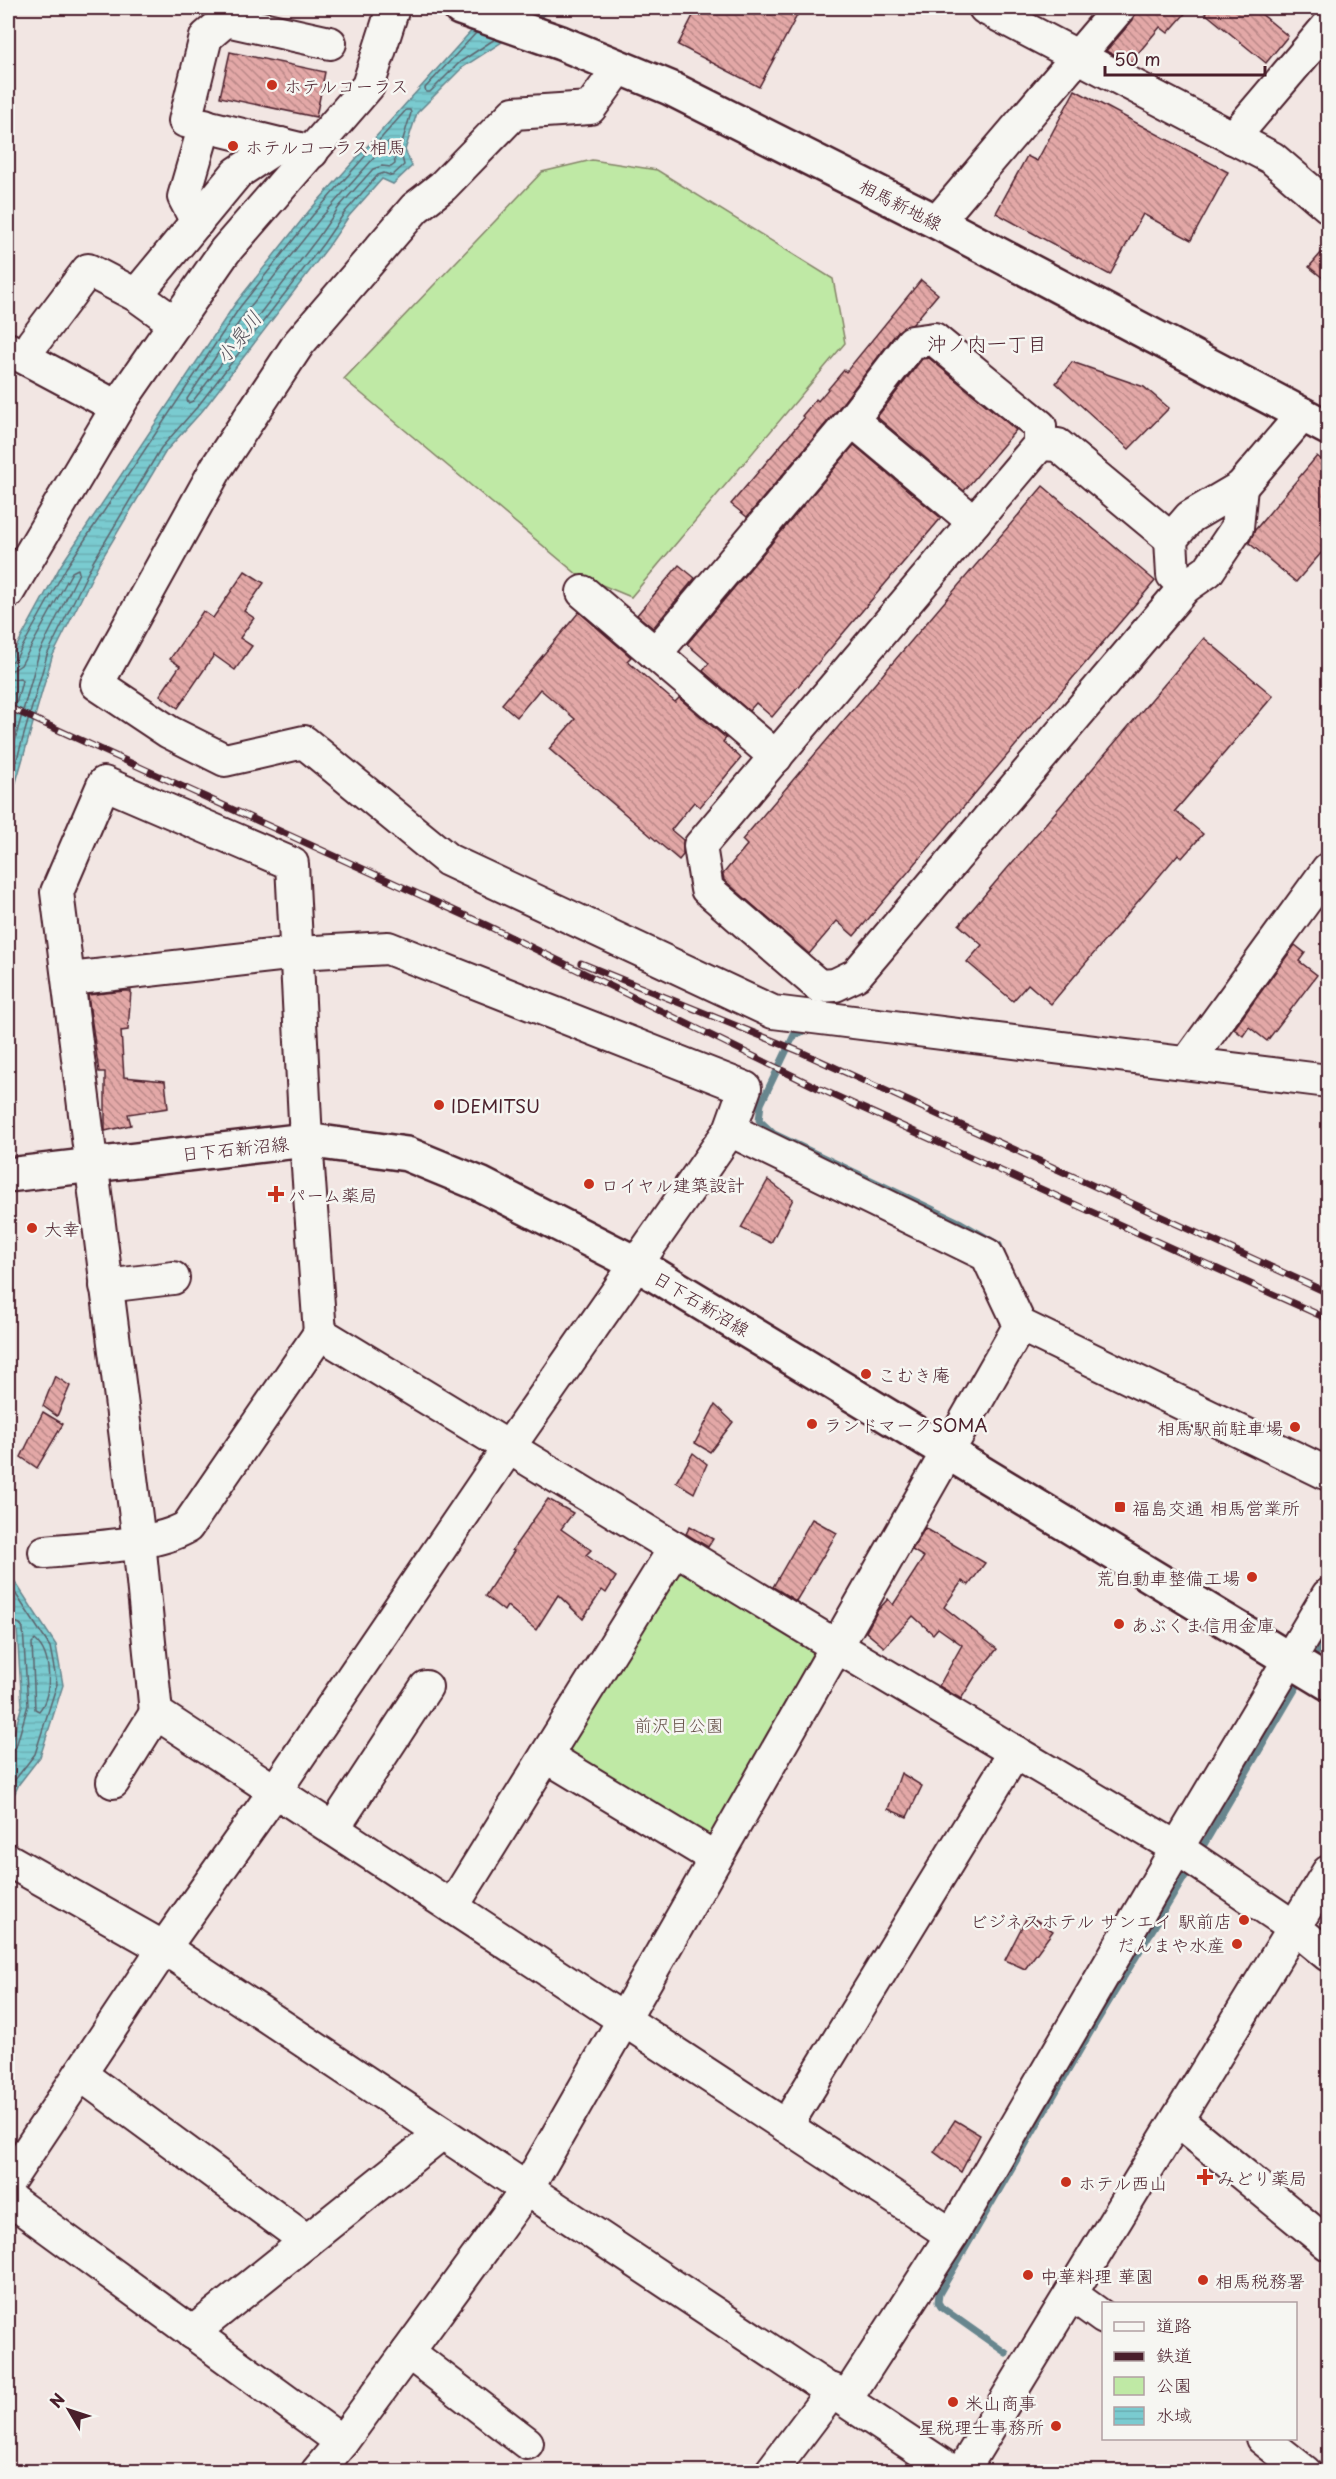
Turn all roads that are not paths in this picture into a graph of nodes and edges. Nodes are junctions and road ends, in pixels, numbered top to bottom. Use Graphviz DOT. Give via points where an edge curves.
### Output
graph roads {
  1 [pos="393,8"];
  2 [pos="460,8"];
  3 [pos="985,8"];
  4 [pos="1119,8"];
  5 [pos="1329,26"];
  6 [pos="330,43"];
  7 [pos="1078,56"];
  8 [pos="619,68"];
  9 [pos="205,125"];
  10 [pos="1233,138"];
  11 [pos="281,144"];
  12 [pos="312,152"];
  13 [pos="1329,206"];
  14 [pos="197,222"];
  15 [pos="937,222"];
  16 [pos="136,296"];
  17 [pos="175,323"];
  18 [pos="20,346"];
  19 [pos="117,407"];
  20 [pos="852,420"];
  21 [pos="1316,421"];
  22 [pos="1040,444"];
  23 [pos="1241,487"];
  24 [pos="974,522"];
  25 [pos="1171,539"];
  26 [pos="1185,587"];
  27 [pos="8,592"];
  28 [pos="583,592"];
  29 [pos="655,654"];
  30 [pos="776,757"];
  31 [pos="1329,868"];
  32 [pos="297,953"];
  33 [pos="70,979"];
  34 [pos="1187,1063"];
  35 [pos="1329,1081"];
  36 [pos="730,1130"];
  37 [pos="306,1140"];
  38 [pos="90,1165"];
  39 [pos="10,1175"];
  40 [pos="637,1264"];
  41 [pos="173,1278"];
  42 [pos="106,1286"];
  43 [pos="1020,1325"];
  44 [pos="320,1333"];
  45 [pos="509,1447"];
  46 [pos="949,1452"];
  47 [pos="1329,1474"];
  48 [pos="139,1541"];
  49 [pos="675,1548"];
  50 [pos="45,1552"];
  51 [pos="1329,1595"];
  52 [pos="836,1646"];
  53 [pos="1309,1670"];
  54 [pos="426,1687"];
  55 [pos="156,1713"];
  56 [pos="1015,1752"];
  57 [pos="546,1756"];
  58 [pos="113,1782"];
  59 [pos="275,1791"];
  60 [pos="333,1829"];
  61 [pos="1188,1856"];
  62 [pos="715,1858"];
  63 [pos="8,1860"];
  64 [pos="1329,1872"];
  65 [pos="452,1907"];
  66 [pos="1294,1927"];
  67 [pos="164,1948"];
  68 [pos="1329,1954"];
  69 [pos="622,2019"];
  70 [pos="80,2074"];
  71 [pos="1178,2121"];
  72 [pos="786,2126"];
  73 [pos="442,2133"];
  74 [pos="8,2182"];
  75 [pos="527,2189"];
  76 [pos="8,2198"];
  77 [pos="952,2235"];
  78 [pos="307,2241"];
  79 [pos="1329,2244"];
  80 [pos="1072,2295"];
  81 [pos="1102,2317"];
  82 [pos="192,2333"];
  83 [pos="408,2352"];
  84 [pos="839,2394"];
  85 [pos="1263,2440"];
  86 [pos="342,2442"];
  87 [pos="527,2443"];
  88 [pos="317,2472"];
  89 [pos="771,2472"];
  90 [pos="953,2472"];
  91 [pos="962,2472"];
  92 [pos="1305,2472"];
  1 -- 12 [label="street" via="368,86"];
  2 -- 8 [label="main road, 相馬新地線"];
  3 -- 7 [label="street"];
  4 -- 7 [label="street"];
  5 -- 10 [label="street"];
  6 -- 9 [label="street" via="226,20 206,37 185,121"];
  7 -- 10 [label="street"];
  7 -- 15 [label="street"];
  8 -- 15 [label="main road, 相馬新地線" via="670,88"];
  8 -- 34 [label="street" via="590,108 514,113 443,186 415,208 299,343 217,467 97,684 169,732 225,760 304,742 448,860 773,1012"];
  9 -- 11 [label="street"];
  9 -- 14 [label="street" via="184,197"];
  10 -- 13 [label="street" via="1272,158"];
  11 -- 12 [label="street"];
  11 -- 14 [label="street" via="237,173"];
  12 -- 17 [label="street" via="225,251"];
  14 -- 16 [label="street"];
  15 -- 21 [label="main road, 相馬新地線"];
  16 -- 17 [label="street"];
  16 -- 18 [label="street" via="88,270"];
  17 -- 19 [label="street"];
  18 -- 19 [label="street"];
  19 -- 27 [label="street"];
  20 -- 22 [label="street" via="912,342 934,339 1040,426"];
  20 -- 24 [label="street"];
  20 -- 29 [label="street"];
  21 -- 23 [label="street"];
  22 -- 24 [label="street"];
  22 -- 25 [label="street" via="1058,445"];
  23 -- 25 [label="street" via="1190,517"];
  23 -- 26 [label="street" via="1237,528 1208,571"];
  24 -- 30 [label="street"];
  25 -- 26 [label="street" via="1173,575"];
  26 -- 30 [label="street" via="856,975 836,985 819,986 707,889 700,846"];
  28 -- 29 [label="street"];
  29 -- 30 [label="street"];
  31 -- 34 [label="street"];
  32 -- 33 [label="street"];
  32 -- 33 [label="street" via="292,864 104,783 57,892"];
  32 -- 36 [label="street" via="388,948 745,1088"];
  32 -- 37 [label="street"];
  33 -- 38 [label="street"];
  34 -- 35 [label="street"];
  36 -- 40 [label="street"];
  36 -- 43 [label="street" via="987,1255"];
  37 -- 38 [label="main road, 日下石新沼線"];
  37 -- 40 [label="main road, 日下石新沼線" via="407,1154 480,1184"];
  37 -- 44 [label="street"];
  38 -- 39 [label="main road, 日下石新沼線"];
  38 -- 42 [label="street"];
  40 -- 45 [label="street"];
  40 -- 46 [label="main road, 日下石新沼線"];
  41 -- 42 [label="street"];
  42 -- 48 [label="street"];
  43 -- 46 [label="street"];
  43 -- 47 [label="street"];
  44 -- 45 [label="street"];
  44 -- 48 [label="street" via="187,1527 172,1536"];
  45 -- 49 [label="street"];
  45 -- 59 [label="street"];
  46 -- 52 [label="street"];
  46 -- 53 [label="main road, 日下石新沼線"];
  48 -- 50 [label="street"];
  48 -- 55 [label="street"];
  49 -- 52 [label="street"];
  49 -- 57 [label="street"];
  51 -- 53 [label="street"];
  52 -- 56 [label="street"];
  52 -- 62 [label="street"];
  53 -- 61 [label="street"];
  54 -- 60 [label="street"];
  55 -- 58 [label="street"];
  55 -- 59 [label="street"];
  56 -- 61 [label="street"];
  56 -- 72 [label="street"];
  57 -- 62 [label="street"];
  57 -- 65 [label="street"];
  59 -- 60 [label="street"];
  59 -- 67 [label="street"];
  60 -- 65 [label="street"];
  61 -- 66 [label="street"];
  61 -- 77 [label="street"];
  62 -- 69 [label="street"];
  63 -- 67 [label="street"];
  64 -- 66 [label="street"];
  65 -- 69 [label="street"];
  66 -- 68 [label="street"];
  66 -- 71 [label="street"];
  67 -- 70 [label="street"];
  67 -- 73 [label="street"];
  69 -- 72 [label="street"];
  69 -- 75 [label="street"];
  70 -- 74 [label="street"];
  70 -- 78 [label="street"];
  71 -- 79 [label="street"];
  71 -- 80 [label="street"];
  72 -- 77 [label="street"];
  73 -- 75 [label="street"];
  73 -- 78 [label="street"];
  75 -- 83 [label="street"];
  75 -- 84 [label="street"];
  76 -- 82 [label="street"];
  77 -- 84 [label="street"];
  78 -- 82 [label="street"];
  80 -- 81 [label="street"];
  80 -- 91 [label="street"];
  82 -- 86 [label="street"];
  83 -- 86 [label="street"];
  83 -- 87 [label="street"];
  84 -- 89 [label="street"];
  84 -- 90 [label="street"];
  85 -- 92 [label="street"];
  86 -- 88 [label="street"];
}
